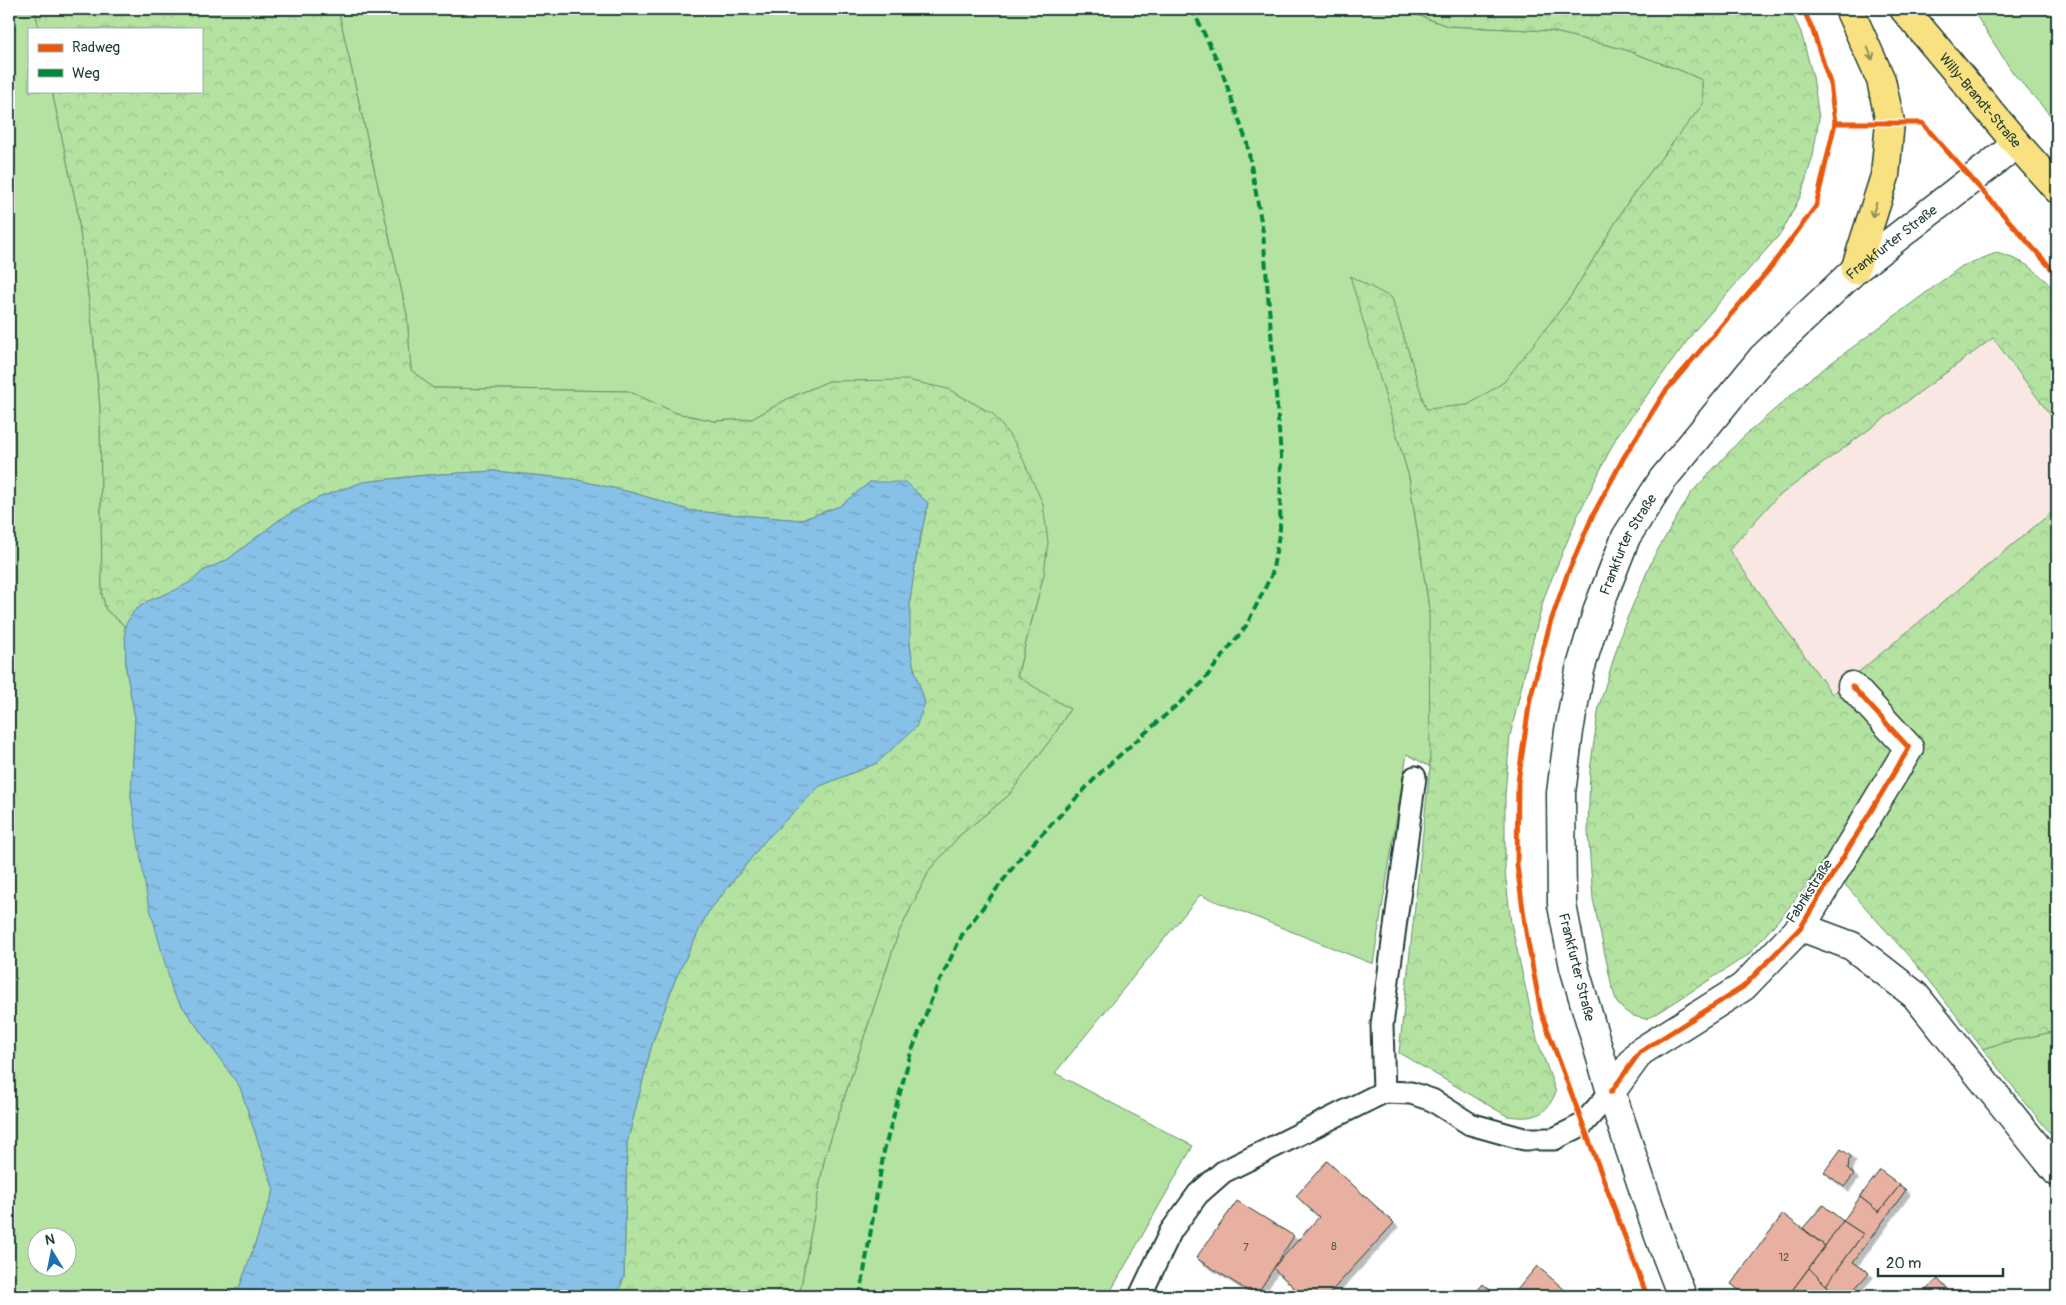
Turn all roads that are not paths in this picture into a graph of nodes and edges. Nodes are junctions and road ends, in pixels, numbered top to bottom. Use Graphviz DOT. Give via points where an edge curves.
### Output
graph roads {
  1 [pos="1849,9"];
  2 [pos="1904,9"];
  3 [pos="2017,144"];
  4 [pos="2057,190"];
  5 [pos="1855,270"];
  6 [pos="1852,686"];
  7 [pos="1414,777"];
  8 [pos="1801,927"];
  9 [pos="1384,1092"];
  10 [pos="1611,1092"];
  11 [pos="2057,1172"];
  12 [pos="1140,1296"];
  13 [pos="1682,1296"];
  1 -- 5 [label="main road, one-way" via="1881,80 1890,122 1886,176"];
  2 -- 3 [label="main road, Willy-Brandt-Straße"];
  3 -- 4 [label="main road, Willy-Brandt-Straße"];
  3 -- 5 [label="main road, Frankfurter Straße"];
  5 -- 10 [label="main road, Frankfurter Straße" via="1762,358 1663,480 1626,537 1599,606 1580,670 1561,792 1562,905 1574,967"];
  6 -- 8 [label="main road, Fabrikstraße" via="1910,748"];
  7 -- 9 [label="lane" via="1382,1025"];
  8 -- 10 [label="main road, Fabrikstraße" via="1743,987 1640,1052"];
  8 -- 11 [label="main road, Fabrikstraße" via="1852,946 1915,995"];
  9 -- 10 [label="lane" via="1411,1093 1432,1100 1470,1124 1524,1140 1554,1139 1582,1125"];
  9 -- 12 [label="lane" via="1223,1172 1198,1194 1171,1230"];
  10 -- 13 [label="main road, Frankfurter Straße"];
}
